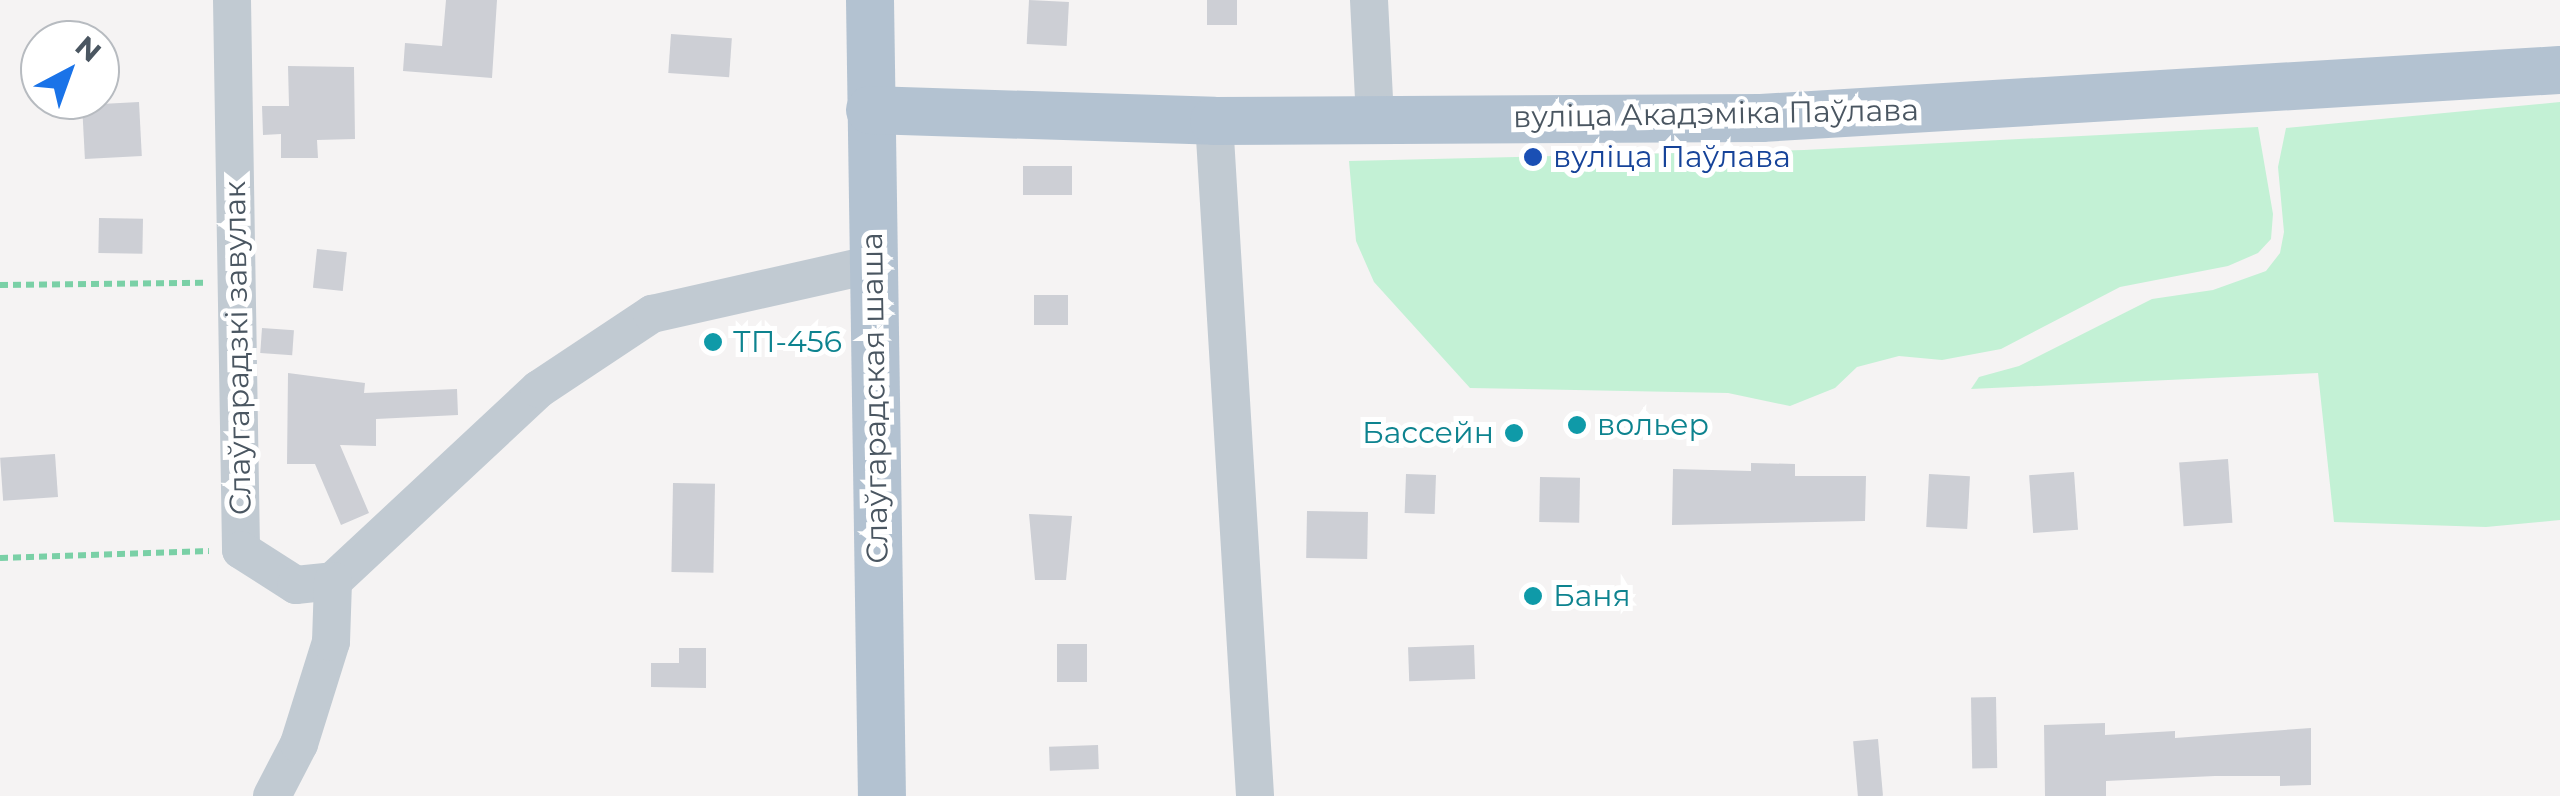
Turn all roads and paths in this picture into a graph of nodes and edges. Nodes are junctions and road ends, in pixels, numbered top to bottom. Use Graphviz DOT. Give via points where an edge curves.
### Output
graph roads {
  1 [pos="232,0"];
  2 [pos="870,0"];
  3 [pos="1369,0"];
  4 [pos="2560,70"];
  5 [pos="870,110"];
  6 [pos="1214,120"];
  7 [pos="1375,120"];
  8 [pos="873,264"];
  9 [pos="236,282"];
  10 [pos="0,285"];
  11 [pos="241,550"];
  12 [pos="0,558"];
  13 [pos="332,581"];
  14 [pos="272,796"];
  15 [pos="882,796"];
  16 [pos="1256,796"];
  1 -- 9 [label="street, Слаўгарадзкі завулак"];
  2 -- 5 [label="main road, Слаўгарадская шаша"];
  3 -- 7 [label="street"];
  4 -- 7 [label="main road, вуліца Акадэміка Паўлава" via="1760,118"];
  5 -- 6 [label="main road, вуліца Акадэміка Паўлава"];
  5 -- 8 [label="main road, Слаўгарадская шаша"];
  6 -- 7 [label="main road, вуліца Акадэміка Паўлава"];
  6 -- 16 [label="street"];
  8 -- 13 [label="street" via="652,314 539,389"];
  8 -- 15 [label="main road, Слаўгарадская шаша"];
  9 -- 10 [label="path"];
  9 -- 11 [label="street, Слаўгарадзкі завулак"];
  11 -- 12 [label="path"];
  11 -- 13 [label="street, Слаўгарадзкі завулак" via="296,585"];
  13 -- 14 [label="street" via="330,642 299,744"];
}
